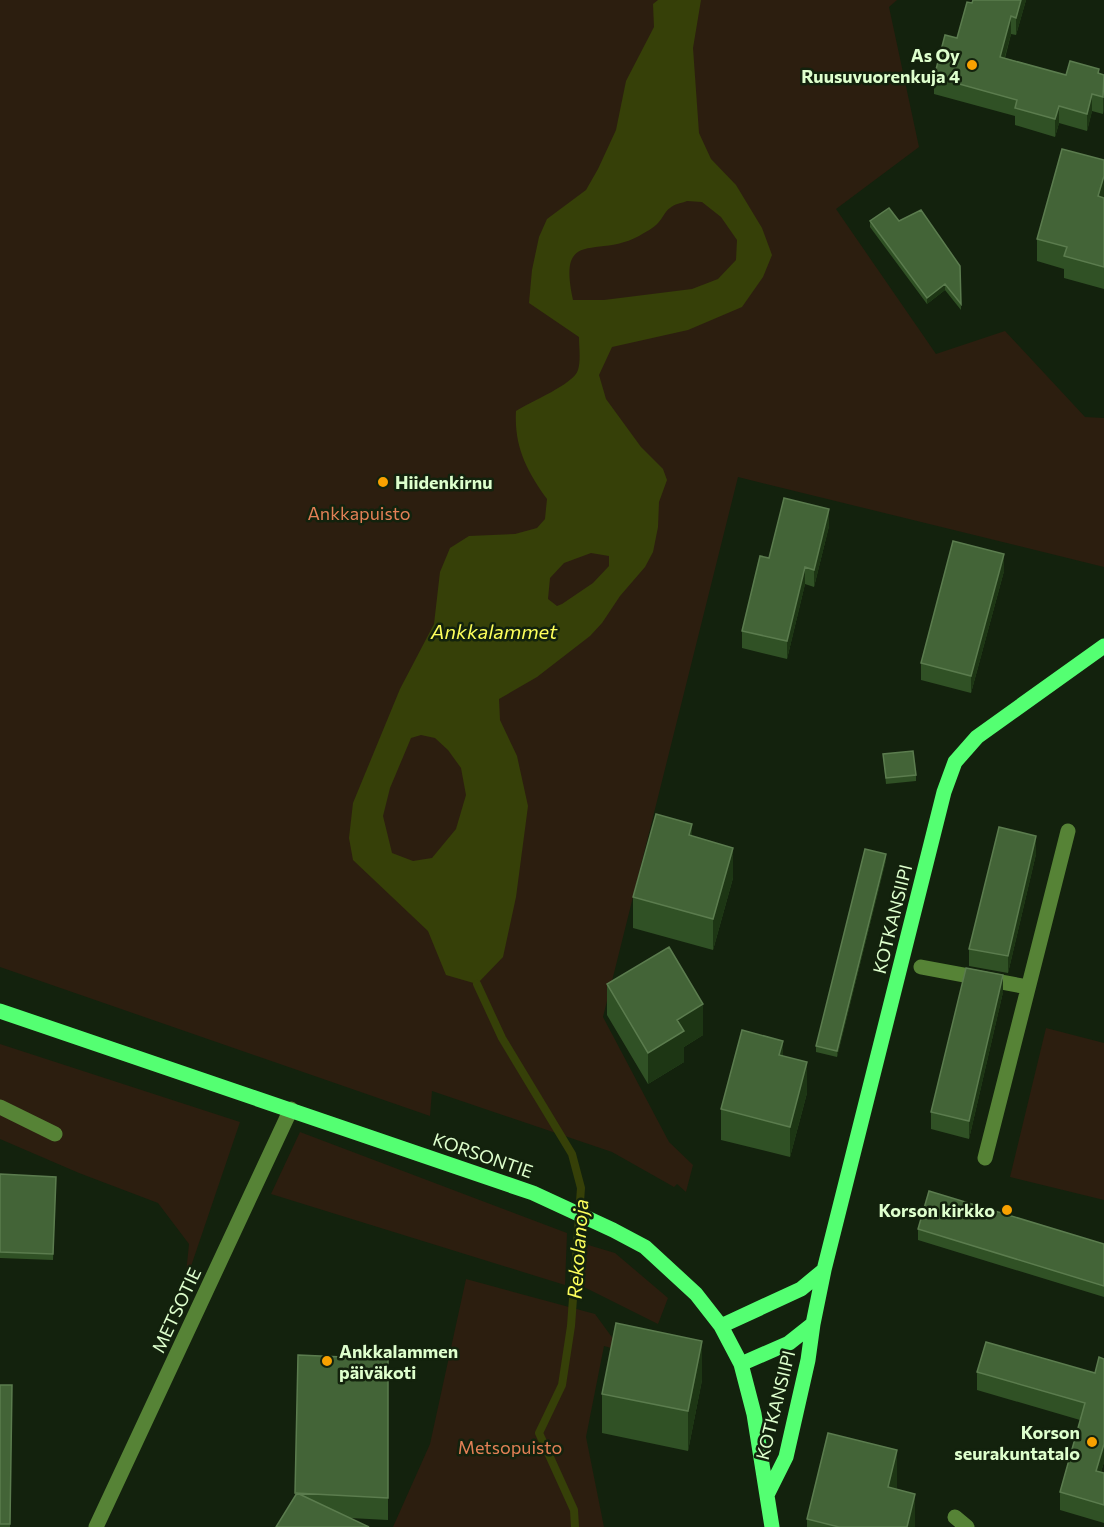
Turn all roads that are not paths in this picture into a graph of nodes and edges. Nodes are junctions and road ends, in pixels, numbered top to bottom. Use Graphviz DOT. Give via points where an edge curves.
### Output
graph roads {
  1 [pos="1104,646"];
  2 [pos="1068,831"];
  3 [pos="921,967"];
  4 [pos="1028,987"];
  5 [pos="0,1011"];
  6 [pos="0,1107"];
  7 [pos="291,1109"];
  8 [pos="55,1134"];
  9 [pos="985,1158"];
  10 [pos="824,1270"];
  11 [pos="813,1324"];
  12 [pos="721,1326"];
  13 [pos="741,1364"];
  14 [pos="768,1493"];
  15 [pos="96,1527"];
  16 [pos="772,1527"];
  1 -- 10 [label="main road, KOTKANSIIPI" via="977,737 955,762 944,792"];
  2 -- 4 [label="street"];
  3 -- 4 [label="street"];
  4 -- 9 [label="street"];
  5 -- 7 [label="main road, KORSONTIE"];
  6 -- 8 [label="street"];
  7 -- 12 [label="main road, KORSONTIE" via="533,1194 613,1230 645,1247 696,1294"];
  7 -- 15 [label="street, METSOTIE"];
  10 -- 11 [label="main road, KOTKANSIIPI"];
  10 -- 12 [label="main road" via="801,1289"];
  11 -- 13 [label="main road, KOTKANSIIPI" via="789,1343"];
  11 -- 14 [label="main road, KOTKANSIIPI" via="786,1457"];
  12 -- 13 [label="main road, KORSONTIE"];
  13 -- 14 [label="main road, KORSONTIE"];
  14 -- 16 [label="main road, KORSONTIE"];
}
